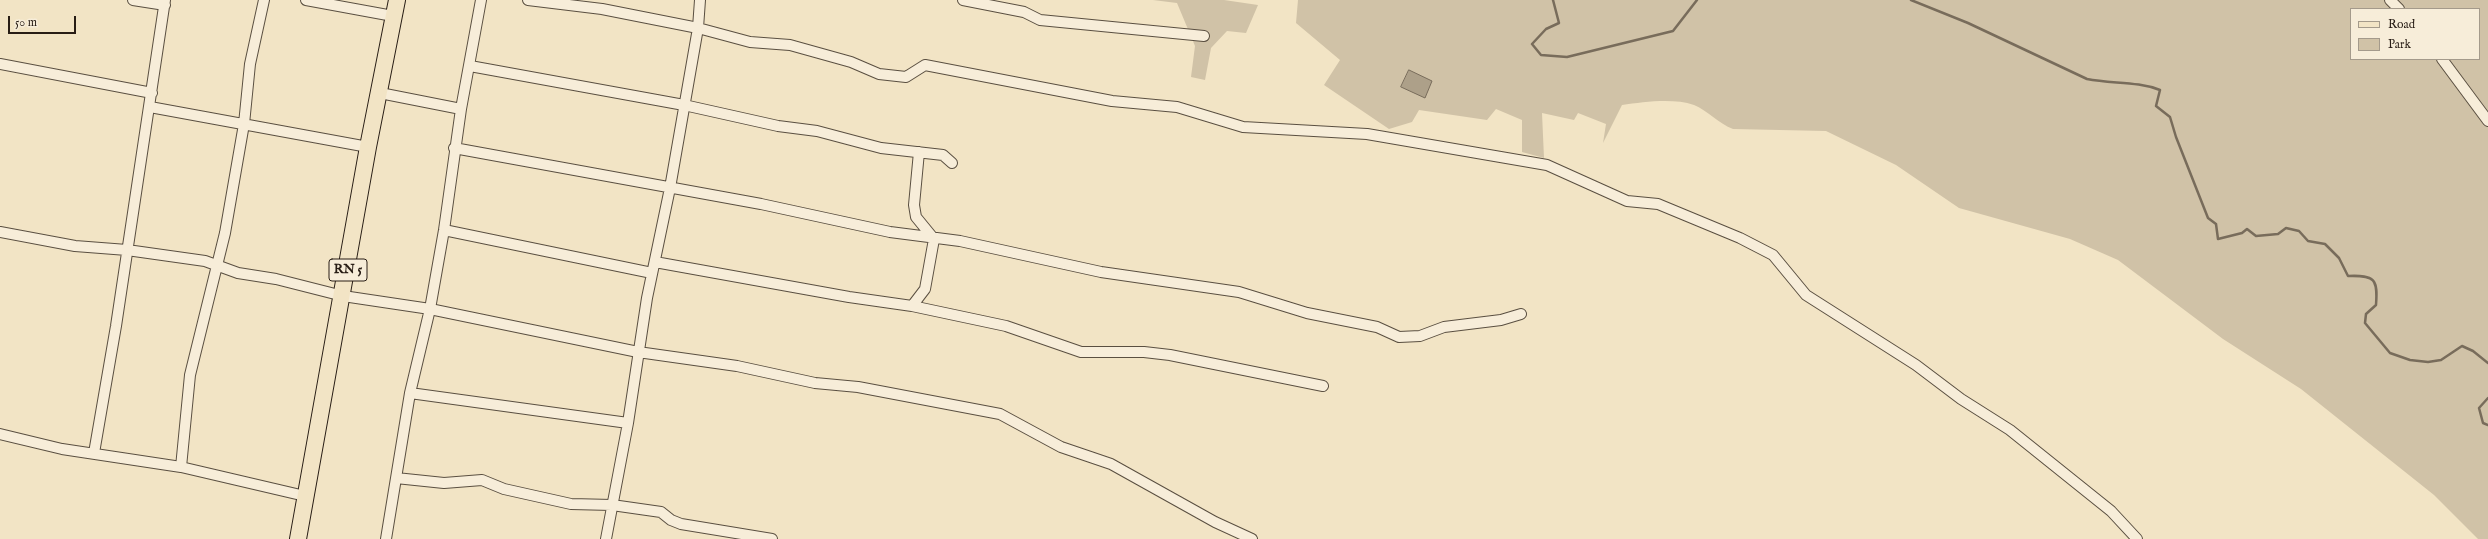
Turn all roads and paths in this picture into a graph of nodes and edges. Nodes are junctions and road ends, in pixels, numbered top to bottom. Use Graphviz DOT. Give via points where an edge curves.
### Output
graph roads {
  1 [pos="133,0"];
  2 [pos="264,0"];
  3 [pos="306,0"];
  4 [pos="397,0"];
  5 [pos="481,0"];
  6 [pos="528,0"];
  7 [pos="700,0"];
  8 [pos="963,0"];
  9 [pos="2390,0"];
  10 [pos="165,2"];
  11 [pos="2398,8"];
  12 [pos="393,16"];
  13 [pos="698,28"];
  14 [pos="1204,36"];
  15 [pos="2443,60"];
  16 [pos="0,64"];
  17 [pos="470,66"];
  18 [pos="152,93"];
  19 [pos="380,93"];
  20 [pos="684,105"];
  21 [pos="150,107"];
  22 [pos="461,109"];
  23 [pos="2488,121"];
  24 [pos="244,124"];
  25 [pos="368,147"];
  26 [pos="454,148"];
  27 [pos="919,152"];
  28 [pos="952,163"];
  29 [pos="670,188"];
  30 [pos="444,230"];
  31 [pos="0,232"];
  32 [pos="934,239"];
  33 [pos="127,250"];
  34 [pos="655,262"];
  35 [pos="218,266"];
  36 [pos="652,273"];
  37 [pos="343,296"];
  38 [pos="912,306"];
  39 [pos="430,309"];
  40 [pos="1521,314"];
  41 [pos="638,352"];
  42 [pos="1323,386"];
  43 [pos="410,393"];
  44 [pos="628,423"];
  45 [pos="0,434"];
  46 [pos="94,453"];
  47 [pos="181,467"];
  48 [pos="396,478"];
  49 [pos="305,496"];
  50 [pos="612,505"];
  51 [pos="298,539"];
  52 [pos="386,539"];
  53 [pos="606,539"];
  54 [pos="772,539"];
  55 [pos="1252,539"];
  56 [pos="2137,539"];
  1 -- 10 [label="street"];
  2 -- 24 [label="street" via="250,64"];
  3 -- 12 [label="street"];
  4 -- 12 [label="main road, RN 5"];
  5 -- 17 [label="street"];
  6 -- 13 [label="street" via="602,9"];
  7 -- 13 [label="street"];
  8 -- 14 [label="street" via="1024,12 1040,20"];
  9 -- 11 [label="street"];
  10 -- 18 [label="street"];
  12 -- 19 [label="main road, RN 5"];
  13 -- 20 [label="street"];
  13 -- 56 [label="street" via="750,42 790,45 851,62 879,74 906,77 925,65 1112,101 1177,107 1243,127 1367,134 1553,166 1627,201 1653,203 1740,238 1773,255 1806,295 1916,365 1961,399 2010,430 2111,512"];
  15 -- 23 [label="street"];
  16 -- 18 [label="street"];
  17 -- 20 [label="street"];
  17 -- 22 [label="street"];
  18 -- 21 [label="street"];
  19 -- 22 [label="street"];
  19 -- 25 [label="main road, RN 5"];
  20 -- 27 [label="street" via="778,126 817,131 881,148"];
  20 -- 29 [label="street"];
  21 -- 24 [label="street"];
  21 -- 33 [label="street"];
  22 -- 26 [label="street"];
  24 -- 25 [label="street"];
  24 -- 35 [label="street"];
  25 -- 37 [label="main road, RN 5"];
  26 -- 29 [label="street"];
  26 -- 30 [label="street"];
  27 -- 28 [label="street" via="946,155"];
  27 -- 32 [label="street" via="914,204 916,217"];
  29 -- 32 [label="street"];
  29 -- 34 [label="street"];
  30 -- 36 [label="street"];
  30 -- 39 [label="street"];
  31 -- 33 [label="street" via="75,246"];
  32 -- 38 [label="street" via="925,289"];
  32 -- 40 [label="street" via="960,241 1101,272 1239,292 1307,313 1377,327 1399,337 1420,336 1444,327 1501,320"];
  33 -- 35 [label="street" via="205,261"];
  33 -- 46 [label="street"];
  34 -- 36 [label="street"];
  34 -- 38 [label="street"];
  35 -- 37 [label="street" via="240,274 276,279"];
  35 -- 47 [label="street" via="190,375"];
  36 -- 41 [label="street"];
  37 -- 39 [label="street"];
  37 -- 49 [label="main road, RN 5"];
  38 -- 42 [label="street" via="1006,326 1081,352 1144,352 1170,355"];
  39 -- 41 [label="street"];
  39 -- 43 [label="street"];
  41 -- 44 [label="street"];
  41 -- 55 [label="street" via="737,366 815,383 858,387 1000,414 1061,448 1111,464 1215,522"];
  43 -- 44 [label="street"];
  43 -- 48 [label="street"];
  44 -- 50 [label="street"];
  45 -- 46 [label="street" via="33,443"];
  46 -- 47 [label="street"];
  47 -- 49 [label="street"];
  48 -- 50 [label="street" via="444,483 482,480 504,489 571,504"];
  48 -- 52 [label="street"];
  49 -- 51 [label="main road, RN 5"];
  50 -- 53 [label="street"];
  50 -- 54 [label="street" via="661,512 681,524"];
}
